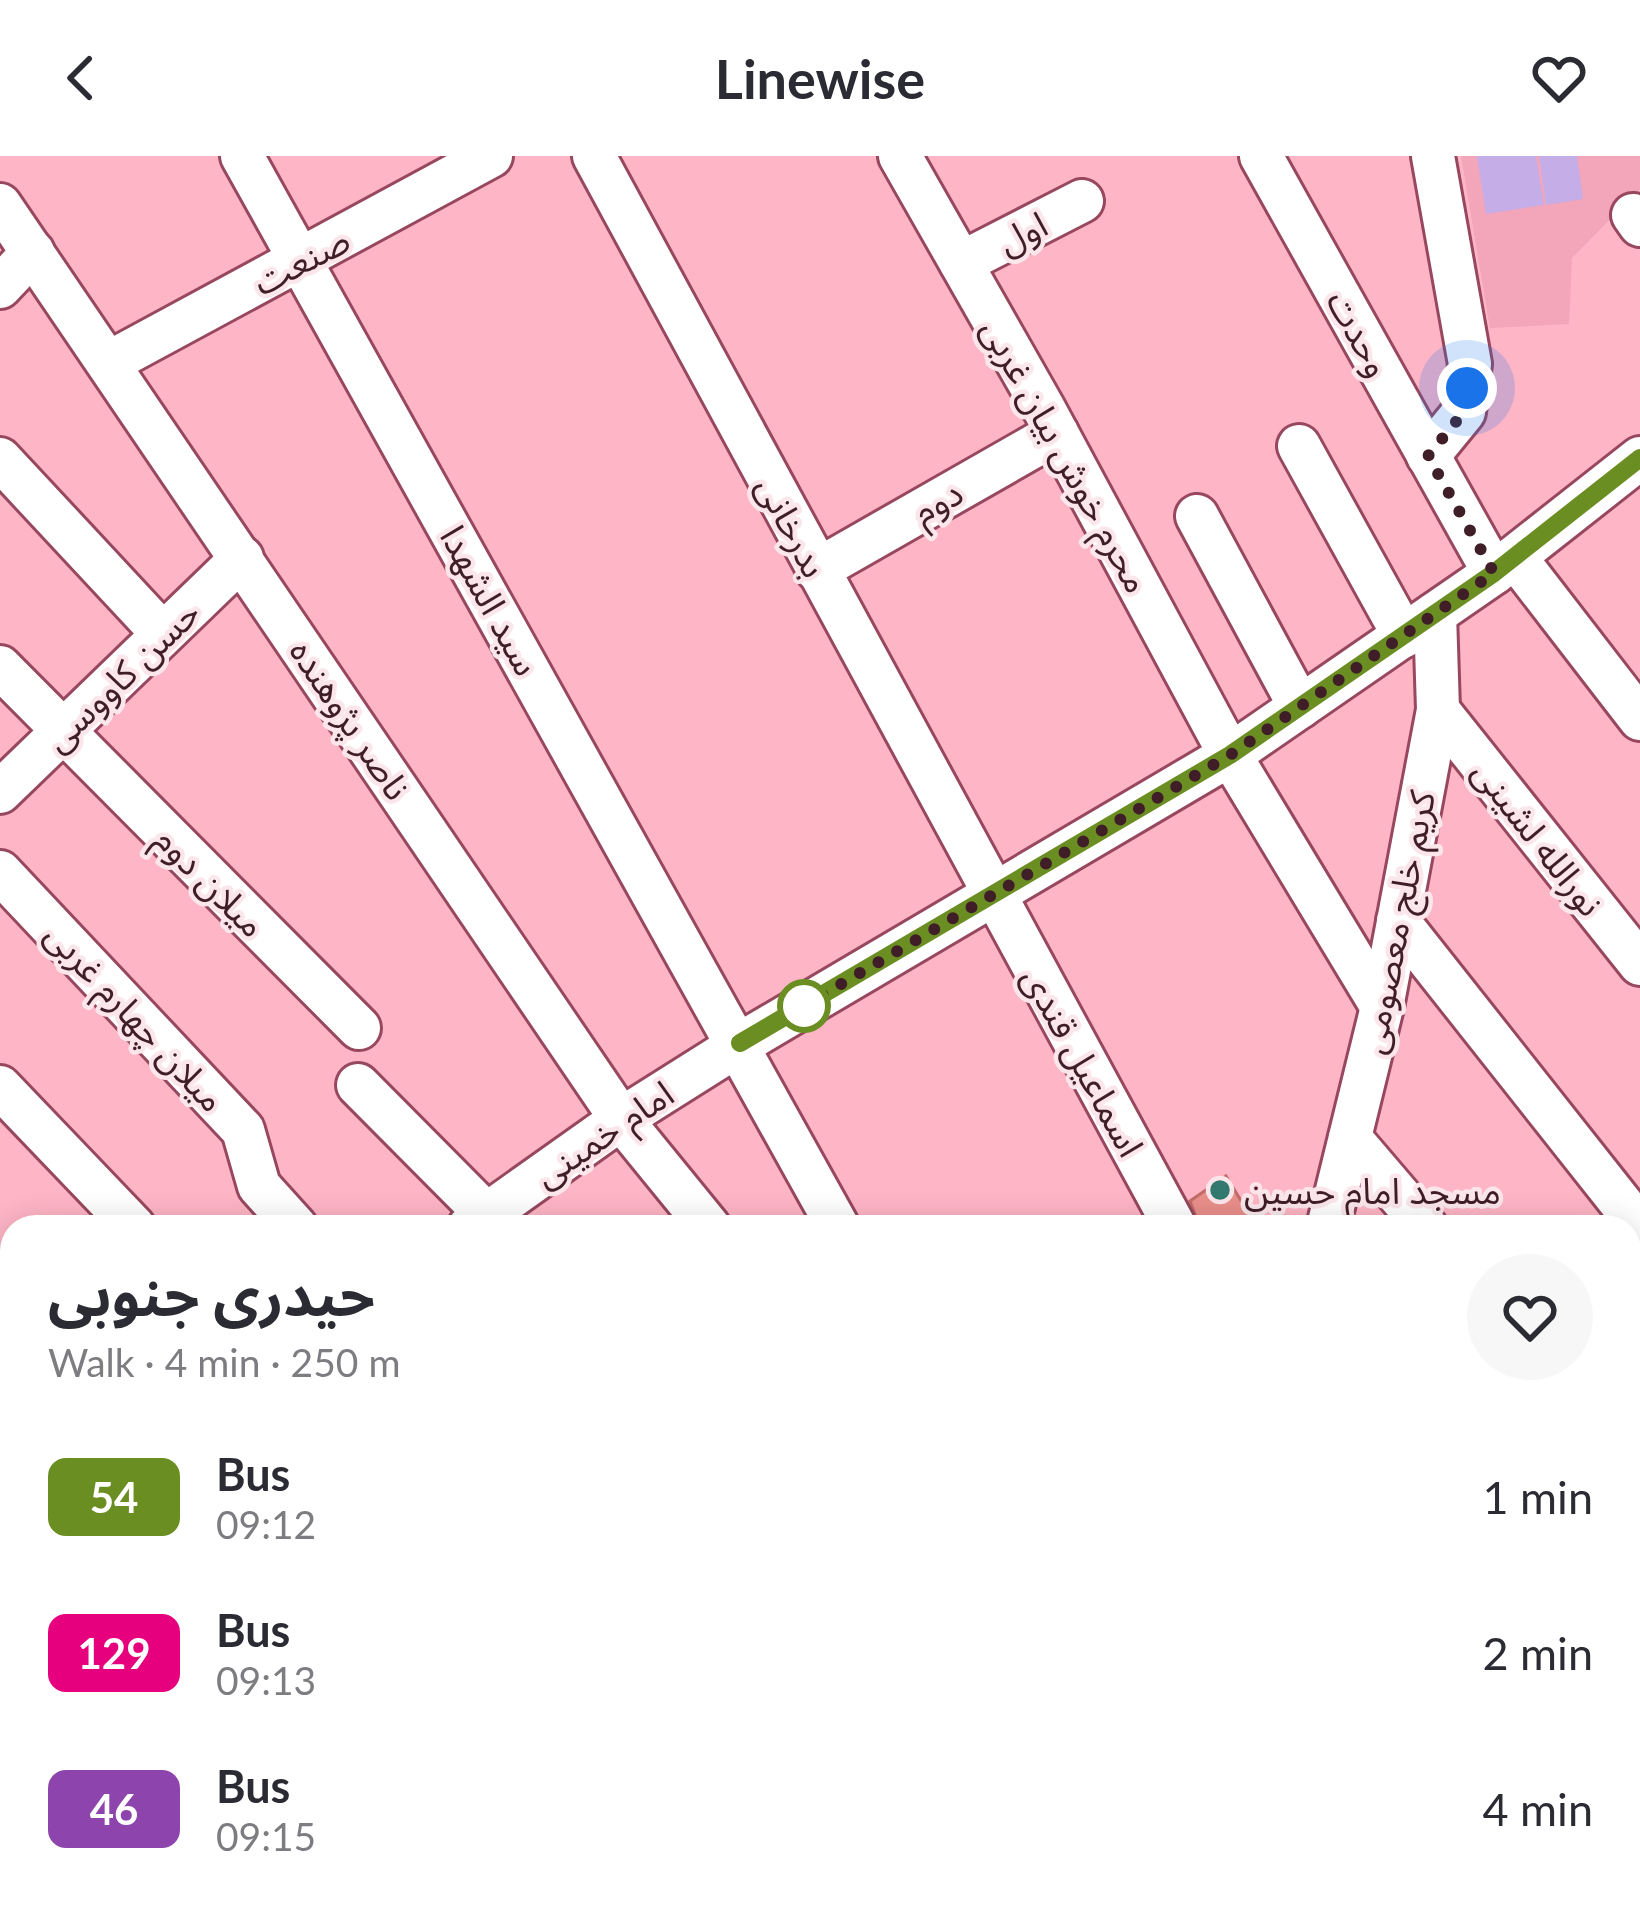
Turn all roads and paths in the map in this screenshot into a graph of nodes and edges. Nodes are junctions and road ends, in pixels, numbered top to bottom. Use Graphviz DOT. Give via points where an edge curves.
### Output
graph roads {
  1 [pos="242,156"];
  2 [pos="490,156"];
  3 [pos="594,156"];
  4 [pos="900,156"];
  5 [pos="1261,156"];
  6 [pos="1433,156"];
  7 [pos="1082,201"];
  8 [pos="0,205"];
  9 [pos="33,252"];
  10 [pos="301,260"];
  11 [pos="962,263"];
  12 [pos="0,287"];
  13 [pos="110,362"];
  14 [pos="1057,433"];
  15 [pos="1299,446"];
  16 [pos="1428,456"];
  17 [pos="0,459"];
  18 [pos="1635,472"];
  19 [pos="1198,517"];
  20 [pos="242,558"];
  21 [pos="1504,565"];
  22 [pos="817,570"];
  23 [pos="1419,625"];
  24 [pos="162,633"];
  25 [pos="0,668"];
  26 [pos="1300,707"];
  27 [pos="1438,710"];
  28 [pos="1640,719"];
  29 [pos="63,734"];
  30 [pos="1230,755"];
  31 [pos="0,792"];
  32 [pos="0,872"];
  33 [pos="993,895"];
  34 [pos="1398,921"];
  35 [pos="1640,964"];
  36 [pos="1382,1007"];
  37 [pos="359,1028"];
  38 [pos="740,1043"];
  39 [pos="358,1085"];
  40 [pos="0,1087"];
  41 [pos="621,1119"];
  42 [pos="1350,1138"];
  43 [pos="122,1215"];
  44 [pos="285,1215"];
  45 [pos="479,1215"];
  46 [pos="494,1215"];
  47 [pos="700,1215"];
  48 [pos="832,1215"];
  49 [pos="1167,1215"];
  50 [pos="1331,1215"];
  51 [pos="1416,1215"];
  52 [pos="1631,1215"];
  1 -- 10 [label="street, سید الشهدا"];
  2 -- 10 [label="street, صنعت"];
  3 -- 22 [label="street, بدرخانی"];
  4 -- 11 [label="street, محرم خوش بیان غربی"];
  5 -- 16 [label="street, وحدت"];
  6 -- 16 [label="street" via="1470,364 1464,412"];
  7 -- 11 [label="street, اول"];
  8 -- 9 [label="street, ناصر پژوهنده"];
  9 -- 12 [label="street"];
  9 -- 13 [label="street, ناصر پژوهنده"];
  10 -- 13 [label="street, صنعت"];
  10 -- 38 [label="street, سید الشهدا"];
  11 -- 14 [label="street, محرم خوش بیان غربی"];
  13 -- 20 [label="street, ناصر پژوهنده"];
  14 -- 22 [label="street, دوم"];
  14 -- 30 [label="street, محرم خوش بیان غربی"];
  15 -- 23 [label="street"];
  16 -- 21 [label="street, وحدت"];
  17 -- 24 [label="street"];
  18 -- 21 [label="street, امام خمینی"];
  19 -- 26 [label="street"];
  20 -- 24 [label="street, حسن کاووسی"];
  20 -- 41 [label="street, ناصر پژوهنده"];
  21 -- 23 [label="street, امام خمینی"];
  21 -- 28 [label="street, وحدت"];
  22 -- 33 [label="street, بدرخانی"];
  23 -- 26 [label="street, امام خمینی"];
  23 -- 27 [label="street, کریم خلج معصومی"];
  24 -- 29 [label="street, حسن کاووسی"];
  25 -- 29 [label="street, میلان دوم"];
  26 -- 30 [label="street, امام خمینی"];
  27 -- 34 [label="street, کریم خلج معصومی"];
  27 -- 35 [label="street, نورالله لشینی"];
  29 -- 31 [label="street, حسن کاووسی"];
  29 -- 37 [label="street, میلان دوم"];
  30 -- 33 [label="street, امام خمینی"];
  30 -- 36 [label="street, محرم خوش بیان غربی"];
  32 -- 44 [label="street, میلان چهارم غربی" via="243,1130 259,1186"];
  33 -- 38 [label="street, امام خمینی"];
  33 -- 49 [label="street, اسماعیل قندی"];
  34 -- 36 [label="street, کریم خلج معصومی"];
  34 -- 52 [label="street"];
  36 -- 42 [label="street, کریم خلج معصومی"];
  38 -- 41 [label="street, امام خمینی"];
  38 -- 48 [label="street, سید الشهدا"];
  39 -- 45 [label="street"];
  40 -- 43 [label="street"];
  41 -- 46 [label="street, امام خمینی"];
  41 -- 47 [label="street, ناصر پژوهنده"];
  42 -- 50 [label="street, کریم خلج معصومی"];
  42 -- 51 [label="street"];
}
